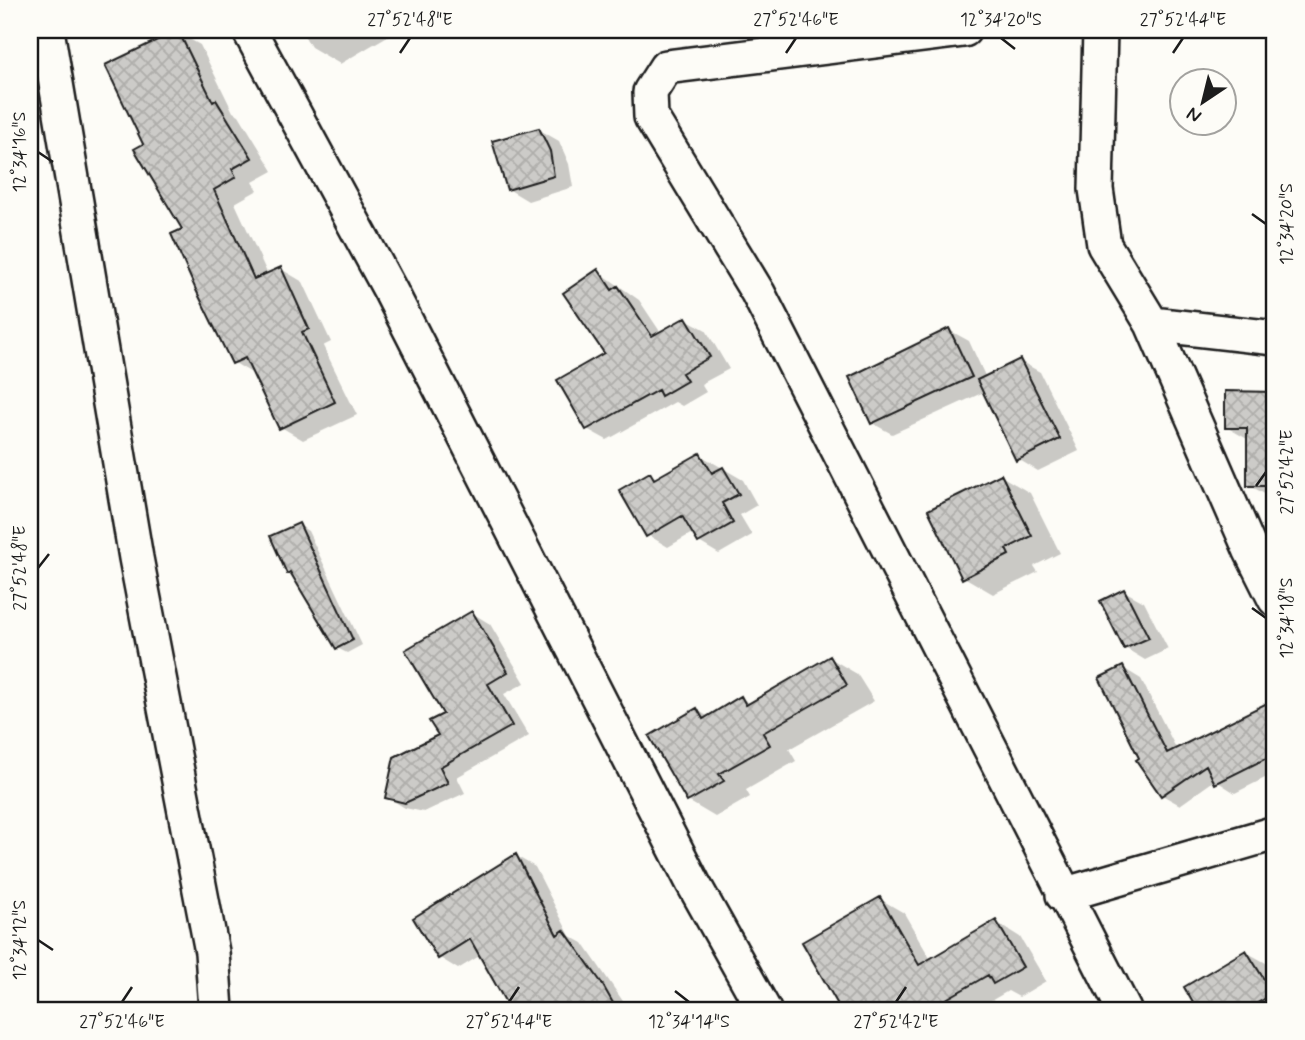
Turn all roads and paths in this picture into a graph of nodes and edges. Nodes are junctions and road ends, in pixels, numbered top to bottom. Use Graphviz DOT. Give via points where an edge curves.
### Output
graph roads {
  1 [pos="47,30"];
  2 [pos="249,30"];
  3 [pos="964,30"];
  4 [pos="1100,30"];
  5 [pos="1152,324"];
  6 [pos="1275,338"];
  7 [pos="1275,600"];
  8 [pos="1275,833"];
  9 [pos="1063,895"];
  10 [pos="216,1010"];
  11 [pos="764,1010"];
  12 [pos="1124,1010"];
  1 -- 10 [label="street" via="136,558 212,952"];
  2 -- 11 [label="street" via="390,290 693,883"];
  3 -- 9 [label="street" via="666,67 650,92 651,117 758,292"];
  4 -- 5 [label="street" via="1096,188 1104,245"];
  5 -- 6 [label="street"];
  5 -- 7 [label="street"];
  8 -- 9 [label="street"];
  9 -- 12 [label="street"];
}
